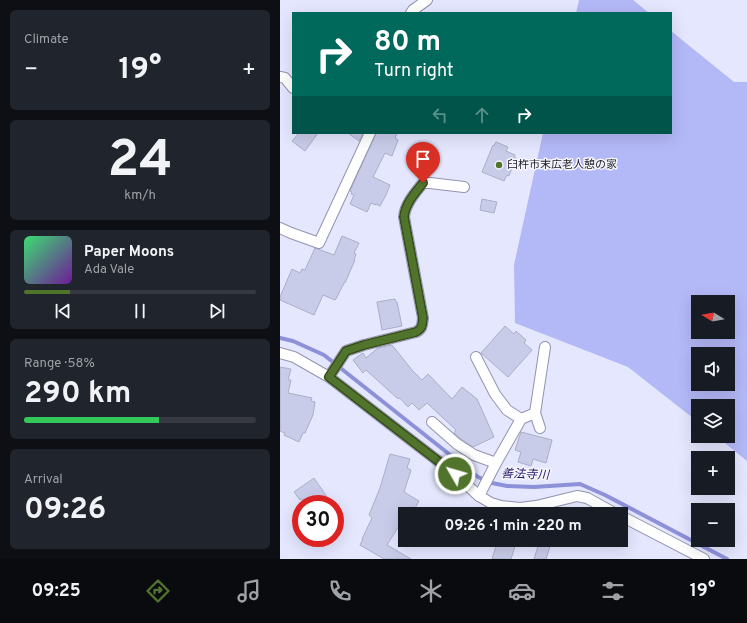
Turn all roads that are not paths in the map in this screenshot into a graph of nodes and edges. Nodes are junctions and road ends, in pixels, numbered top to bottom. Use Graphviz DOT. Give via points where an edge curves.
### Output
graph roads {
  1 [pos="427,0"];
  2 [pos="412,12"];
  3 [pos="280,77"];
  4 [pos="292,87"];
  5 [pos="370,134"];
  6 [pos="464,187"];
  7 [pos="280,228"];
  8 [pos="545,347"];
  9 [pos="280,353"];
  10 [pos="476,357"];
  11 [pos="330,376"];
  12 [pos="535,413"];
  13 [pos="521,419"];
  14 [pos="432,422"];
  15 [pos="540,428"];
  16 [pos="494,466"];
  17 [pos="480,493"];
  18 [pos="510,507"];
  19 [pos="528,507"];
  20 [pos="603,507"];
  21 [pos="628,520"];
  22 [pos="704,559"];
  1 -- 2 [label="street"];
  3 -- 4 [label="street" via="285,78"];
  5 -- 7 [label="street" via="319,243"];
  6 -- 11 [label="street" via="423,183 404,211 423,318 421,329 346,351"];
  8 -- 12 [label="street"];
  9 -- 11 [label="street" via="294,357"];
  10 -- 13 [label="street" via="495,394 507,410"];
  11 -- 17 [label="street"];
  12 -- 13 [label="street"];
  12 -- 15 [label="street"];
  13 -- 16 [label="street"];
  14 -- 16 [label="street" via="457,444"];
  16 -- 17 [label="street"];
  17 -- 18 [label="street" via="491,503"];
  19 -- 20 [label="street" via="577,496 587,498"];
  21 -- 22 [label="street"];
}
